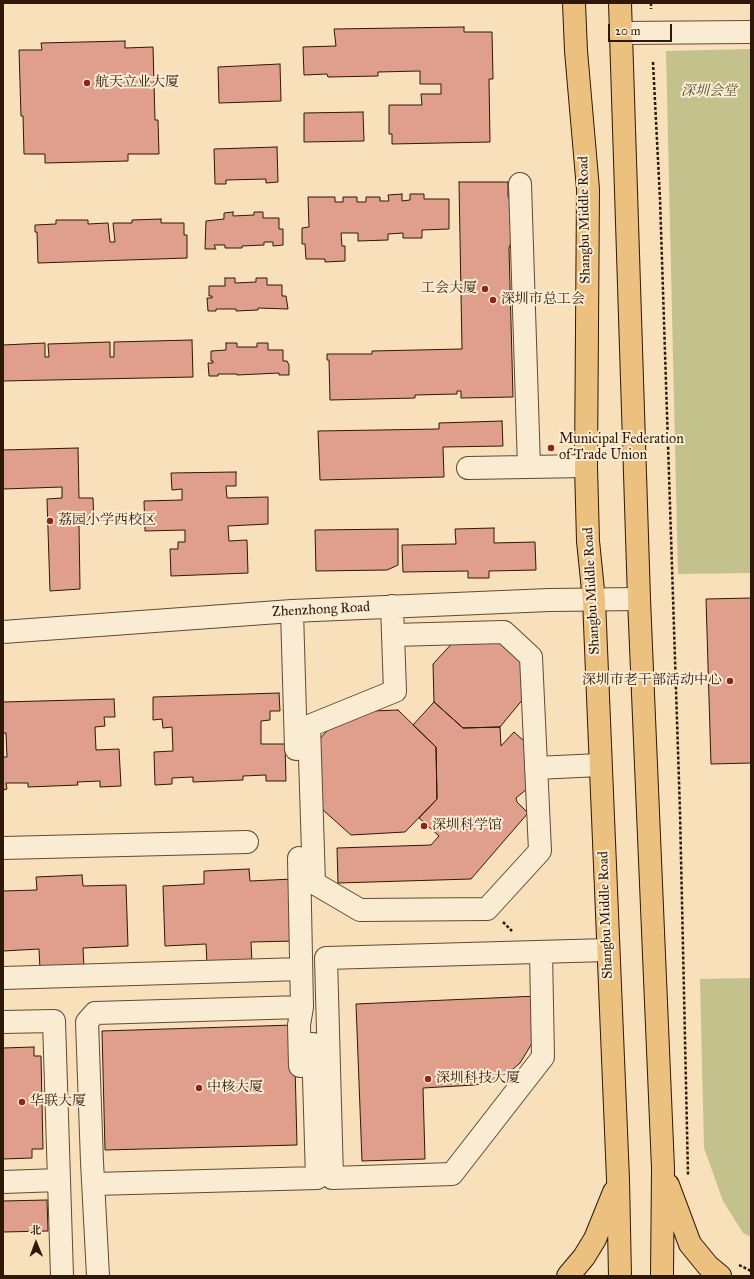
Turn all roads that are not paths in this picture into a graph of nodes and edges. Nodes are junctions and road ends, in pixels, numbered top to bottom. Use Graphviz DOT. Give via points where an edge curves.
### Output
graph roads {
  1 [pos="574,3"];
  2 [pos="620,3"];
  3 [pos="751,32"];
  4 [pos="620,33"];
  5 [pos="520,184"];
  6 [pos="528,466"];
  7 [pos="586,466"];
  8 [pos="468,468"];
  9 [pos="639,598"];
  10 [pos="594,600"];
  11 [pos="392,606"];
  12 [pos="292,611"];
  13 [pos="3,632"];
  14 [pos="394,635"];
  15 [pos="600,765"];
  16 [pos="536,768"];
  17 [pos="247,842"];
  18 [pos="3,848"];
  19 [pos="607,950"];
  20 [pos="541,952"];
  21 [pos="301,969"];
  22 [pos="3,978"];
  23 [pos="302,1006"];
  24 [pos="3,1022"];
  25 [pos="300,1066"];
  26 [pos="97,1119"];
  27 [pos="663,1168"];
  28 [pos="618,1179"];
  29 [pos="59,1180"];
  30 [pos="3,1182"];
  31 [pos="94,1184"];
  32 [pos="62,1276"];
  33 [pos="98,1276"];
  34 [pos="568,1276"];
  35 [pos="620,1276"];
  36 [pos="662,1276"];
  37 [pos="720,1276"];
  1 -- 7 [label="main road, Shangbu Middle Road" via="588,189"];
  2 -- 4 [label="main road"];
  3 -- 4 [label="street"];
  4 -- 9 [label="main road"];
  5 -- 6 [label="street"];
  6 -- 7 [label="street"];
  6 -- 8 [label="street"];
  7 -- 10 [label="main road, Shangbu Middle Road" via="588,541"];
  9 -- 10 [label="street, Zhenzhong Road"];
  9 -- 27 [label="main road"];
  10 -- 11 [label="street, Zhenzhong Road"];
  10 -- 15 [label="main road, Shangbu Middle Road"];
  11 -- 12 [label="street, Zhenzhong Road"];
  11 -- 14 [label="street"];
  12 -- 13 [label="street, Zhenzhong Road"];
  12 -- 21 [label="street"];
  14 -- 16 [label="street" via="504,632 531,657"];
  14 -- 16 [label="street" via="396,692 309,726 314,883 360,910 487,909 540,851"];
  15 -- 16 [label="street"];
  15 -- 19 [label="main road, Shangbu Middle Road"];
  17 -- 18 [label="street"];
  19 -- 20 [label="street"];
  19 -- 28 [label="main road, Shangbu Middle Road"];
  20 -- 20 [label="street" via="543,1057 452,1174 332,1178 326,958"];
  21 -- 22 [label="street"];
  21 -- 23 [label="street"];
  23 -- 25 [label="street" via="299,1025"];
  23 -- 31 [label="street" via="95,1013 87,1022"];
  23 -- 31 [label="street" via="312,1018 317,1178"];
  24 -- 29 [label="street" via="54,1021"];
  26 -- 31 [label="street" via="98,1162"];
  27 -- 36 [label="main road"];
  27 -- 37 [label="main road" via="690,1244"];
  28 -- 34 [label="main road" via="595,1239"];
  28 -- 35 [label="main road, Shangbu Middle Road"];
  29 -- 30 [label="street"];
  29 -- 32 [label="street"];
  31 -- 33 [label="street"];
}
